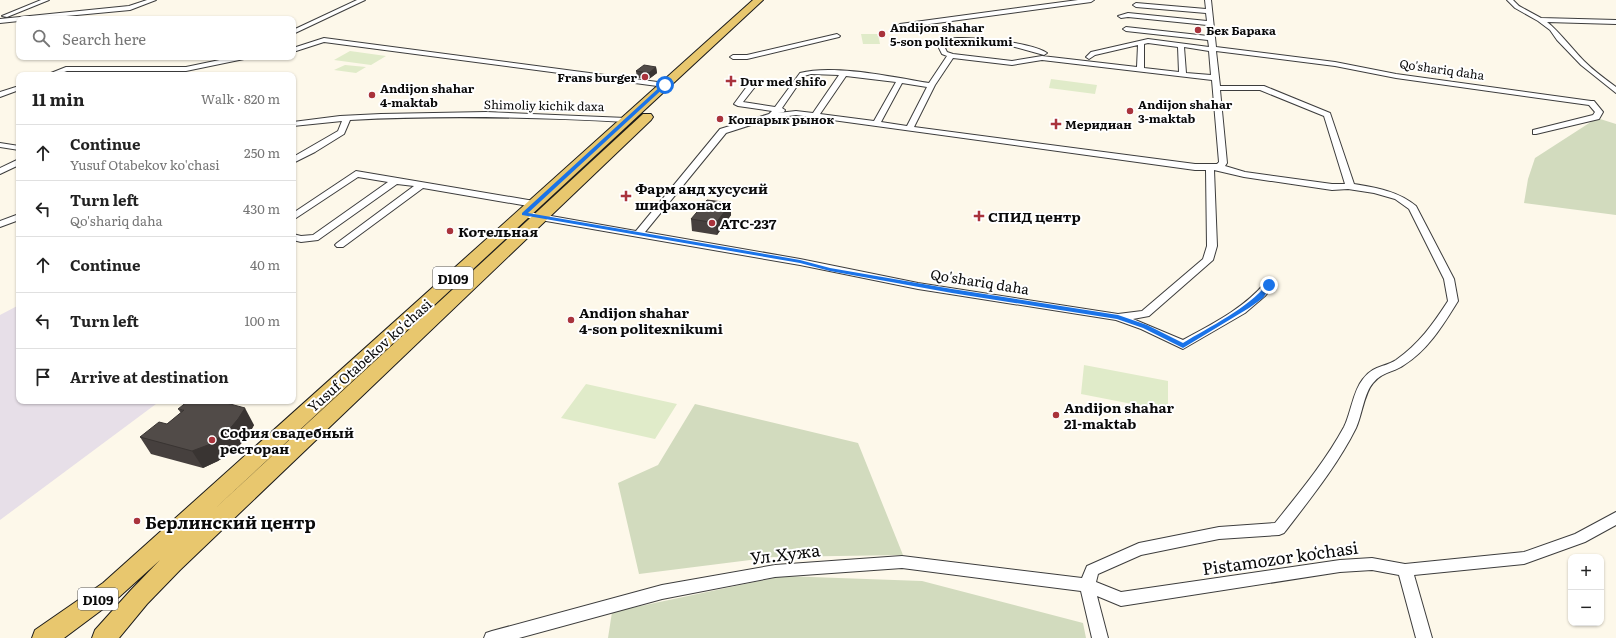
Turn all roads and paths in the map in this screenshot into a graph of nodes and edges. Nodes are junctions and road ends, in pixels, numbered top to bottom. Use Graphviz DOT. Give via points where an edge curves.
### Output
graph roads {
  1 [pos="46,0"];
  2 [pos="153,0"];
  3 [pos="362,0"];
  4 [pos="771,0"];
  5 [pos="1091,0"];
  6 [pos="1208,0"];
  7 [pos="1510,0"];
  8 [pos="750,2"];
  9 [pos="1136,5"];
  10 [pos="1209,11"];
  11 [pos="44,16"];
  12 [pos="1120,16"];
  13 [pos="16,19"];
  14 [pos="1540,20"];
  15 [pos="0,21"];
  16 [pos="1616,22"];
  17 [pos="1210,23"];
  18 [pos="900,26"];
  19 [pos="1126,29"];
  20 [pos="296,31"];
  21 [pos="837,36"];
  22 [pos="1212,38"];
  23 [pos="1140,42"];
  24 [pos="1181,45"];
  25 [pos="1213,48"];
  26 [pos="296,49"];
  27 [pos="1043,55"];
  28 [pos="952,56"];
  29 [pos="734,57"];
  30 [pos="1089,57"];
  31 [pos="230,60"];
  32 [pos="1113,66"];
  33 [pos="1140,69"];
  34 [pos="58,72"];
  35 [pos="844,74"];
  36 [pos="1183,74"];
  37 [pos="1215,78"];
  38 [pos="900,81"];
  39 [pos="754,83"];
  40 [pos="665,85"];
  41 [pos="932,85"];
  42 [pos="1216,88"];
  43 [pos="16,89"];
  44 [pos="1616,91"];
  45 [pos="0,95"];
  46 [pos="774,113"];
  47 [pos="816,116"];
  48 [pos="347,118"];
  49 [pos="626,120"];
  50 [pos="296,124"];
  51 [pos="876,124"];
  52 [pos="909,129"];
  53 [pos="1536,132"];
  54 [pos="0,145"];
  55 [pos="16,148"];
  56 [pos="296,158"];
  57 [pos="16,163"];
  58 [pos="1214,167"];
  59 [pos="0,171"];
  60 [pos="396,180"];
  61 [pos="421,185"];
  62 [pos="1347,186"];
  63 [pos="533,211"];
  64 [pos="296,214"];
  65 [pos="16,218"];
  66 [pos="0,224"];
  67 [pos="639,234"];
  68 [pos="296,238"];
  69 [pos="340,245"];
  70 [pos="1269,285"];
  71 [pos="1118,317"];
  72 [pos="1616,518"];
  73 [pos="1405,570"];
  74 [pos="1087,585"];
  75 [pos="44,638"];
  76 [pos="104,638"];
  77 [pos="492,638"];
  78 [pos="1100,638"];
  79 [pos="1424,638"];
  1 -- 15 [label="street" via="4,16"];
  2 -- 11 [label="street" via="130,8"];
  3 -- 20 [label="street"];
  4 -- 63 [label="main road, Yusuf Otabekov ko'chasi / D109"];
  5 -- 18 [label="street"];
  6 -- 10 [label="street, Qo'shariq daha"];
  7 -- 14 [label="street"];
  8 -- 40 [label="main road, Yusuf Otabekov ko'chasi / D109"];
  9 -- 10 [label="street"];
  10 -- 17 [label="street, Qo'shariq daha"];
  12 -- 17 [label="street"];
  13 -- 15 [label="street"];
  14 -- 16 [label="street"];
  14 -- 44 [label="street" via="1555,32 1583,64"];
  17 -- 22 [label="street, Qo'shariq daha"];
  19 -- 22 [label="street"];
  21 -- 29 [label="street" via="747,57"];
  22 -- 25 [label="street, Qo'shariq daha"];
  23 -- 24 [label="street"];
  23 -- 30 [label="street" via="1093,53"];
  23 -- 33 [label="street"];
  24 -- 25 [label="street"];
  24 -- 36 [label="street"];
  25 -- 37 [label="street, Qo'shariq daha"];
  25 -- 53 [label="street, Qo'shariq daha" via="1335,64 1396,76 1591,104 1599,112 1596,117"];
  26 -- 40 [label="street" via="324,40"];
  27 -- 28 [label="street" via="1012,63"];
  27 -- 28 [label="street" via="1011,44 986,41 939,42 944,53"];
  27 -- 30 [label="street"];
  27 -- 32 [label="street"];
  28 -- 41 [label="street"];
  30 -- 32 [label="street" via="1113,60"];
  31 -- 34 [label="street" via="186,69 66,69"];
  32 -- 33 [label="street"];
  33 -- 36 [label="street"];
  35 -- 38 [label="street"];
  35 -- 46 [label="street" via="802,74"];
  35 -- 47 [label="street"];
  36 -- 37 [label="street"];
  37 -- 42 [label="street, Qo'shariq daha"];
  38 -- 41 [label="street"];
  38 -- 51 [label="street"];
  39 -- 46 [label="street" via="738,104"];
  40 -- 49 [label="main road, Yusuf Otabekov ko'chasi / D109"];
  41 -- 52 [label="street"];
  42 -- 58 [label="street, Qo'shariq daha" via="1223,163"];
  42 -- 62 [label="street" via="1261,88 1327,115 1349,184"];
  43 -- 45 [label="street"];
  46 -- 47 [label="street" via="796,112"];
  46 -- 67 [label="street" via="724,131"];
  47 -- 51 [label="street"];
  48 -- 49 [label="street, Shimoliy kichik daxa" via="432,115 559,116"];
  48 -- 50 [label="street, Shimoliy kichik daxa"];
  48 -- 56 [label="street" via="341,132"];
  49 -- 63 [label="main road, Yusuf Otabekov ko'chasi / D109"];
  51 -- 52 [label="street"];
  52 -- 58 [label="street"];
  54 -- 55 [label="street"];
  57 -- 59 [label="street"];
  58 -- 62 [label="street" via="1332,187"];
  58 -- 71 [label="street, Qo'shariq daha" via="1212,246 1208,260 1145,314"];
  60 -- 61 [label="street, Qo'shariq daha"];
  60 -- 64 [label="street, Qo'shariq daha" via="356,174"];
  60 -- 68 [label="street" via="315,238"];
  61 -- 63 [label="street, Qo'shariq daha"];
  61 -- 69 [label="street"];
  62 -- 74 [label="street" via="1394,194 1406,200 1413,208 1449,279 1453,301 1436,328 1423,344 1399,363 1376,372 1366,383 1350,427 1320,476 1279,529 1219,534 1139,549 1092,570"];
  63 -- 67 [label="street, Qo'shariq daha"];
  63 -- 75 [label="main road, Yusuf Otabekov ko'chasi / D109" via="111,590"];
  63 -- 76 [label="main road, Yusuf Otabekov ko'chasi / D109" via="172,563"];
  65 -- 66 [label="street"];
  67 -- 71 [label="street, Qo'shariq daha" via="944,290"];
  70 -- 71 [label="street" via="1261,296 1247,306 1183,346"];
  72 -- 73 [label="street, Pistamozor koʻchasi" via="1580,538 1524,558"];
  73 -- 74 [label="street, Pistamozor koʻchasi" via="1372,564 1340,566 1122,599"];
  73 -- 79 [label="street"];
  74 -- 77 [label="street, Ул.Хужа" via="902,562 775,572 662,592"];
  74 -- 78 [label="street"];
}
